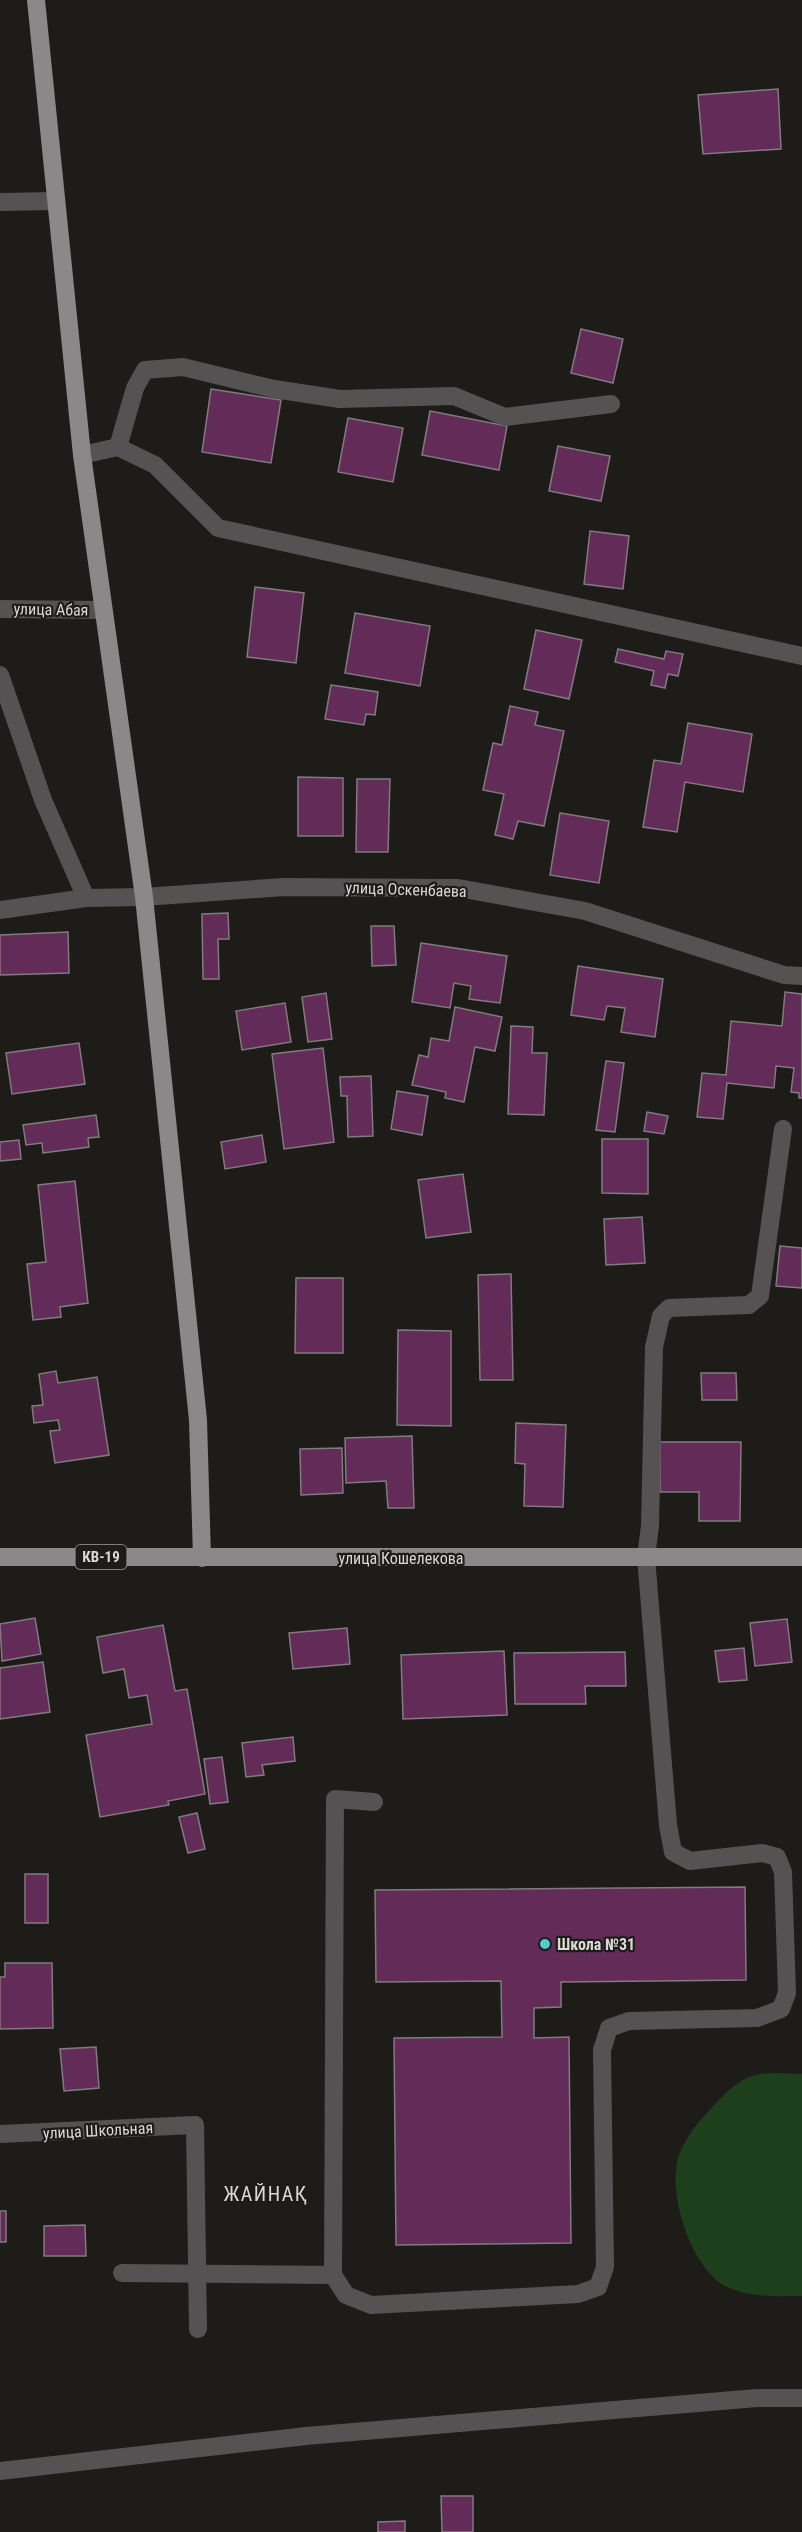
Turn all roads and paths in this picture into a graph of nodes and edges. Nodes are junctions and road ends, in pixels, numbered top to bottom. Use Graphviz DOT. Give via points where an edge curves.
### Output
graph roads {
  1 [pos="36,0"];
  2 [pos="56,201"];
  3 [pos="0,202"];
  4 [pos="611,404"];
  5 [pos="118,447"];
  6 [pos="82,455"];
  7 [pos="0,609"];
  8 [pos="102,610"];
  9 [pos="802,657"];
  10 [pos="0,675"];
  11 [pos="144,897"];
  12 [pos="86,898"];
  13 [pos="0,910"];
  14 [pos="802,976"];
  15 [pos="783,1129"];
  16 [pos="0,1557"];
  17 [pos="646,1557"];
  18 [pos="802,1557"];
  19 [pos="202,1558"];
  20 [pos="374,1802"];
  21 [pos="0,2134"];
  22 [pos="122,2272"];
  23 [pos="197,2272"];
  24 [pos="333,2276"];
  25 [pos="198,2329"];
  26 [pos="802,2398"];
  27 [pos="0,2471"];
  1 -- 2 [label="main road"];
  2 -- 3 [label="street"];
  2 -- 6 [label="main road"];
  4 -- 5 [label="street" via="505,417 454,396 340,399 274,389 183,367 145,370 135,388"];
  5 -- 6 [label="street"];
  5 -- 9 [label="street" via="155,465 218,528"];
  6 -- 8 [label="main road"];
  7 -- 8 [label="street, улица Абая"];
  8 -- 11 [label="main road"];
  10 -- 12 [label="street" via="43,800"];
  11 -- 12 [label="street, улица Оскенбаева"];
  11 -- 14 [label="street, улица Оскенбаева" via="284,887 458,888 585,911 784,975"];
  11 -- 19 [label="main road" via="198,1420"];
  12 -- 13 [label="street, улица Оскенбаева"];
  15 -- 17 [label="street" via="760,1296 749,1305 669,1308 661,1316 654,1347"];
  16 -- 19 [label="main road, улица Кошелекова / КВ-19"];
  17 -- 18 [label="main road, улица Кошелекова"];
  17 -- 19 [label="main road, улица Кошелекова"];
  17 -- 24 [label="street" via="673,1852 690,1862 762,1853 777,1857 783,1872 787,1993 781,2009 757,2018 629,2021 609,2028 602,2050 605,2267 598,2287 578,2294 371,2305 346,2295"];
  20 -- 24 [label="street" via="335,1799"];
  21 -- 23 [label="street, улица Школьная" via="195,2125"];
  22 -- 23 [label="street"];
  23 -- 24 [label="street"];
  23 -- 25 [label="street"];
  26 -- 27 [label="street" via="757,2398 306,2436"];
}
